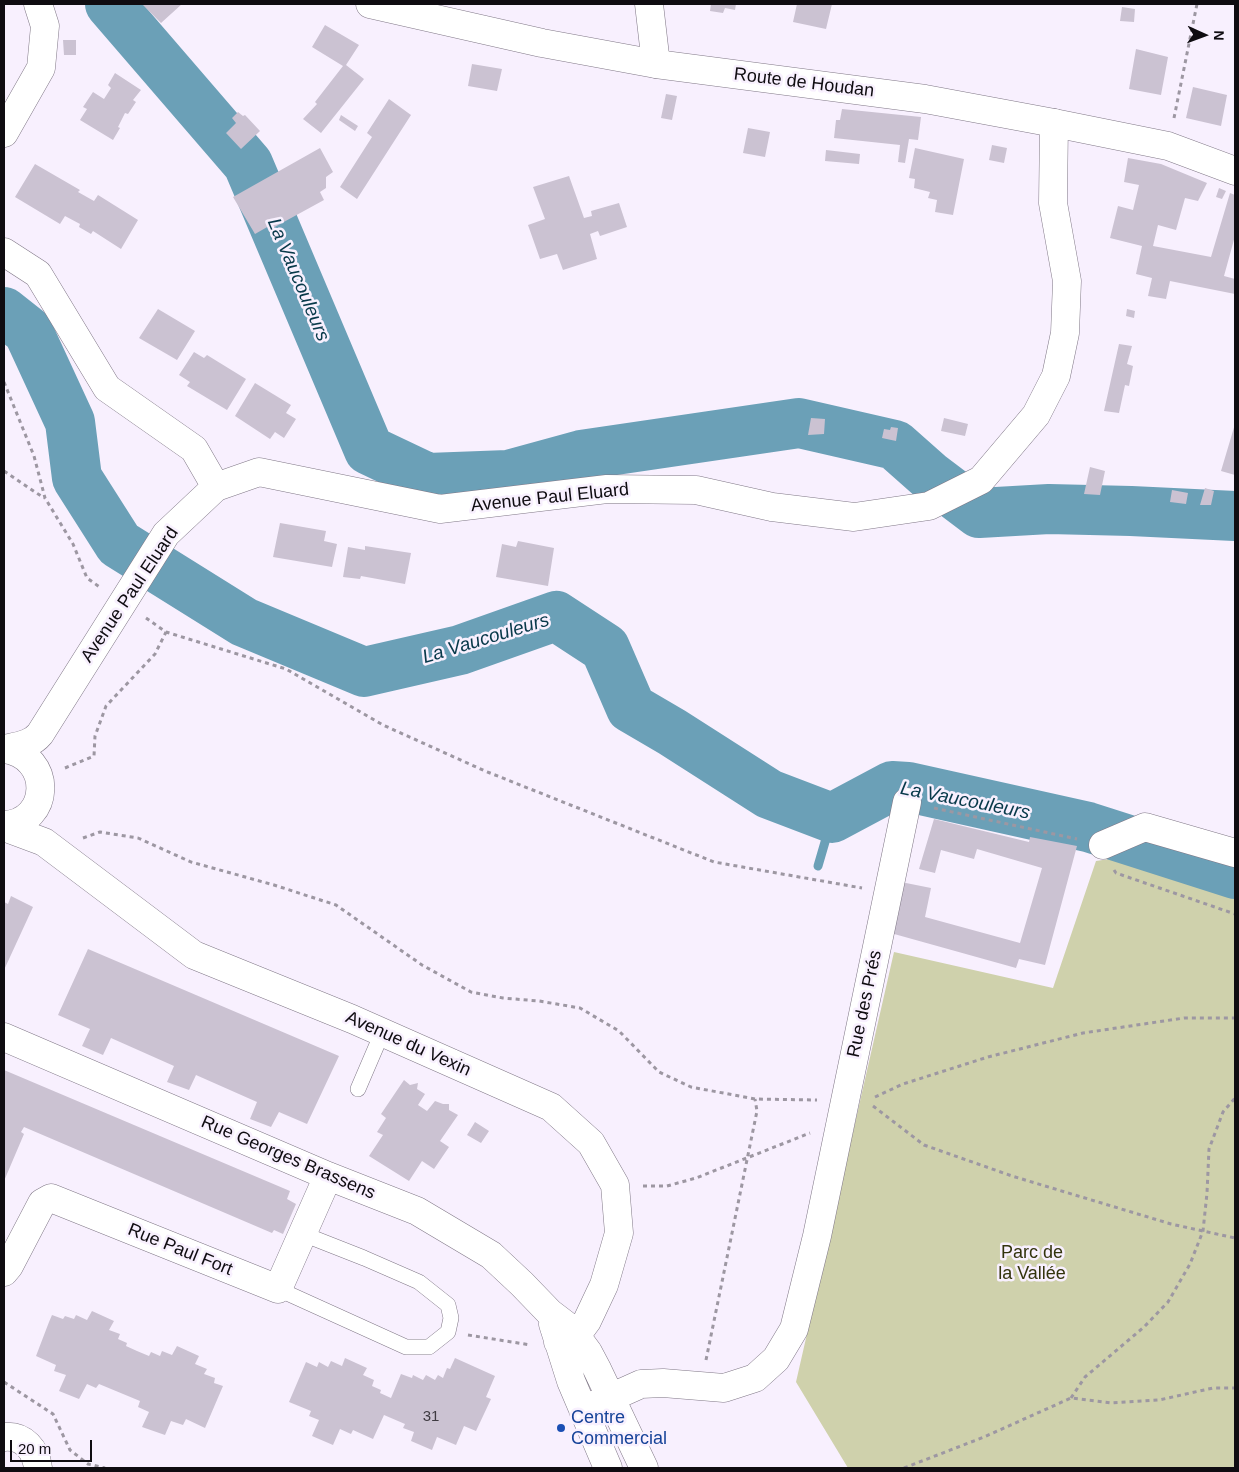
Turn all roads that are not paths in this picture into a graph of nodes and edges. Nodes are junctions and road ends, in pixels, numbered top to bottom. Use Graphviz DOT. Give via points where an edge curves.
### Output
graph roads {
  1 [pos="38,4"];
  2 [pos="370,4"];
  3 [pos="650,4"];
  4 [pos="656,64"];
  5 [pos="1054,123"];
  6 [pos="4,132"];
  7 [pos="1235,171"];
  8 [pos="4,252"];
  9 [pos="216,486"];
  10 [pos="40,734"];
  11 [pos="4,749"];
  12 [pos="48,771"];
  13 [pos="907,802"];
  14 [pos="36,806"];
  15 [pos="4,826"];
  16 [pos="1100,844"];
  17 [pos="53,850"];
  18 [pos="1235,853"];
  19 [pos="382,1033"];
  20 [pos="4,1037"];
  21 [pos="358,1089"];
  22 [pos="328,1176"];
  23 [pos="303,1234"];
  24 [pos="4,1272"];
  25 [pos="278,1289"];
  26 [pos="565,1346"];
  27 [pos="610,1399"];
  28 [pos="583,1410"];
  29 [pos="4,1438"];
  30 [pos="38,1468"];
  31 [pos="608,1468"];
  32 [pos="644,1468"];
  1 -- 6 [label="street" via="45,26 41,68"];
  2 -- 4 [label="street, Route de Houdan"];
  3 -- 4 [label="street"];
  4 -- 5 [label="street, Route de Houdan" via="925,99"];
  5 -- 7 [label="street, Route de Houdan" via="1168,146"];
  5 -- 9 [label="street, Avenue Paul Eluard" via="1053,203 1067,281 1065,333 1056,376 1036,416 981,480 929,506 854,517 772,506 696,490 607,489 440,509 259,472"];
  8 -- 9 [label="street" via="38,274 107,388 194,449"];
  9 -- 10 [label="street, Avenue Paul Eluard" via="166,534"];
  10 -- 11 [label="street" via="27,743"];
  10 -- 12 [label="street, Avenue Paul Eluard" via="37,750"];
  11 -- 12 [label="street" via="24,755"];
  12 -- 14 [label="street, Avenue Paul Eluard"];
  13 -- 27 [label="street, Rue des Prés" via="817,1236 794,1329 776,1359 755,1378 724,1388 641,1384"];
  14 -- 15 [label="street" via="26,818"];
  14 -- 17 [label="street" via="39,835"];
  15 -- 17 [label="street, Avenue du Vexin"];
  16 -- 18 [label="street" via="1145,828"];
  17 -- 19 [label="street, Avenue du Vexin" via="194,955"];
  19 -- 21 [label="lane"];
  19 -- 26 [label="street, Avenue du Vexin" via="551,1107 591,1143 615,1185 619,1233 604,1284 588,1321"];
  20 -- 22 [label="street, Rue Georges Brassens"];
  22 -- 23 [label="street"];
  22 -- 26 [label="street, Rue Georges Brassens" via="417,1212 491,1255 550,1313 572,1329"];
  23 -- 25 [label="street"];
  23 -- 25 [label="lane" via="419,1282 448,1305 451,1318 448,1332 429,1346 406,1347"];
  24 -- 25 [label="street, Rue Paul Fort" via="42,1203 51,1198"];
  26 -- 27 [label="street" via="597,1369"];
  26 -- 28 [label="street"];
  27 -- 28 [label="street, Rue des Prés"];
  27 -- 32 [label="street"];
  28 -- 31 [label="street"];
  29 -- 30 [label="street" via="26,1442 33,1450"];
}
